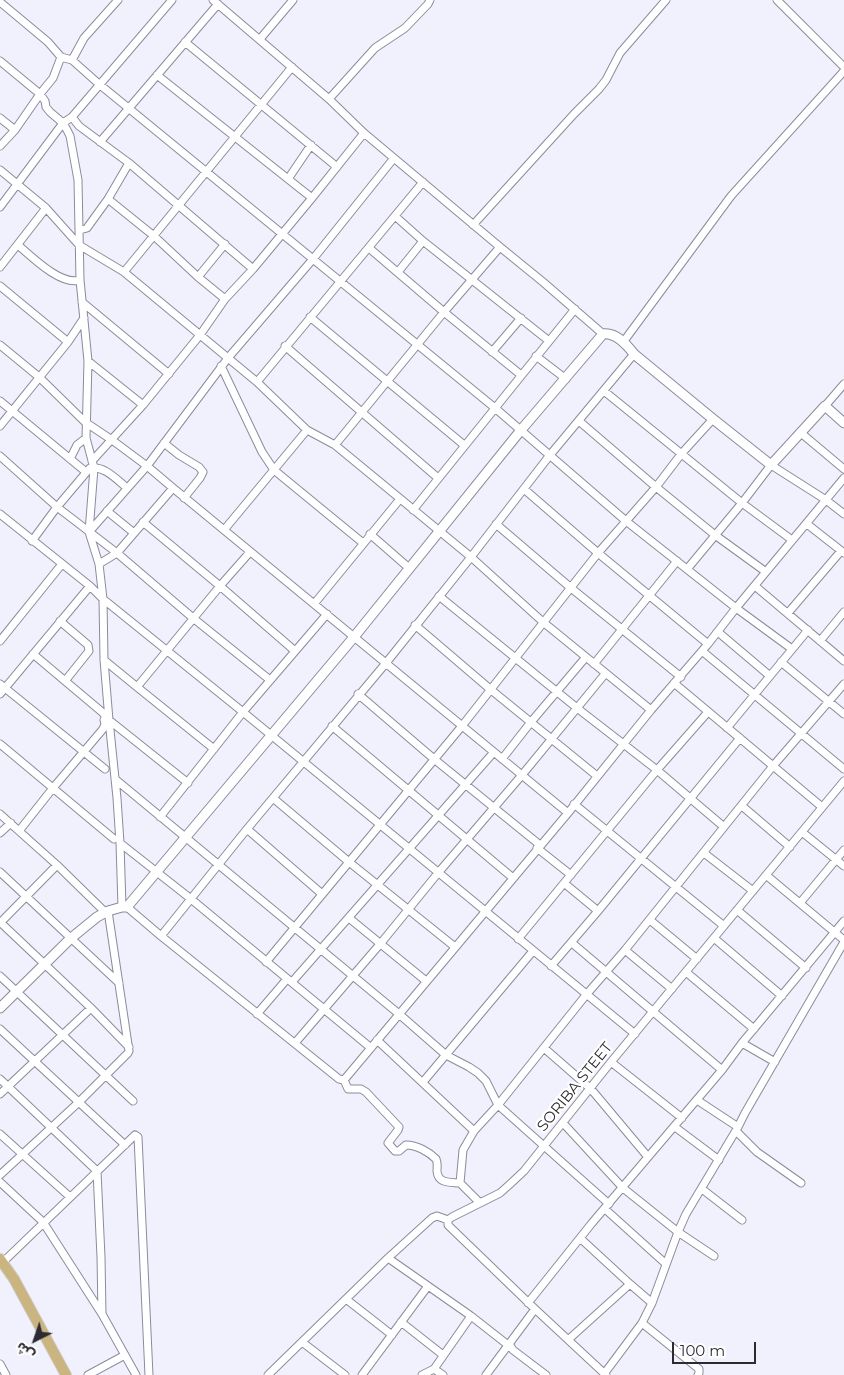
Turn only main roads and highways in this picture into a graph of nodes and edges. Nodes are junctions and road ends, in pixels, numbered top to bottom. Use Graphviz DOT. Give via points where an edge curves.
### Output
graph roads {
  1 [pos="1,1261"];
  2 [pos="66,1375"];
  1 -- 2 [label="main road"];
}
